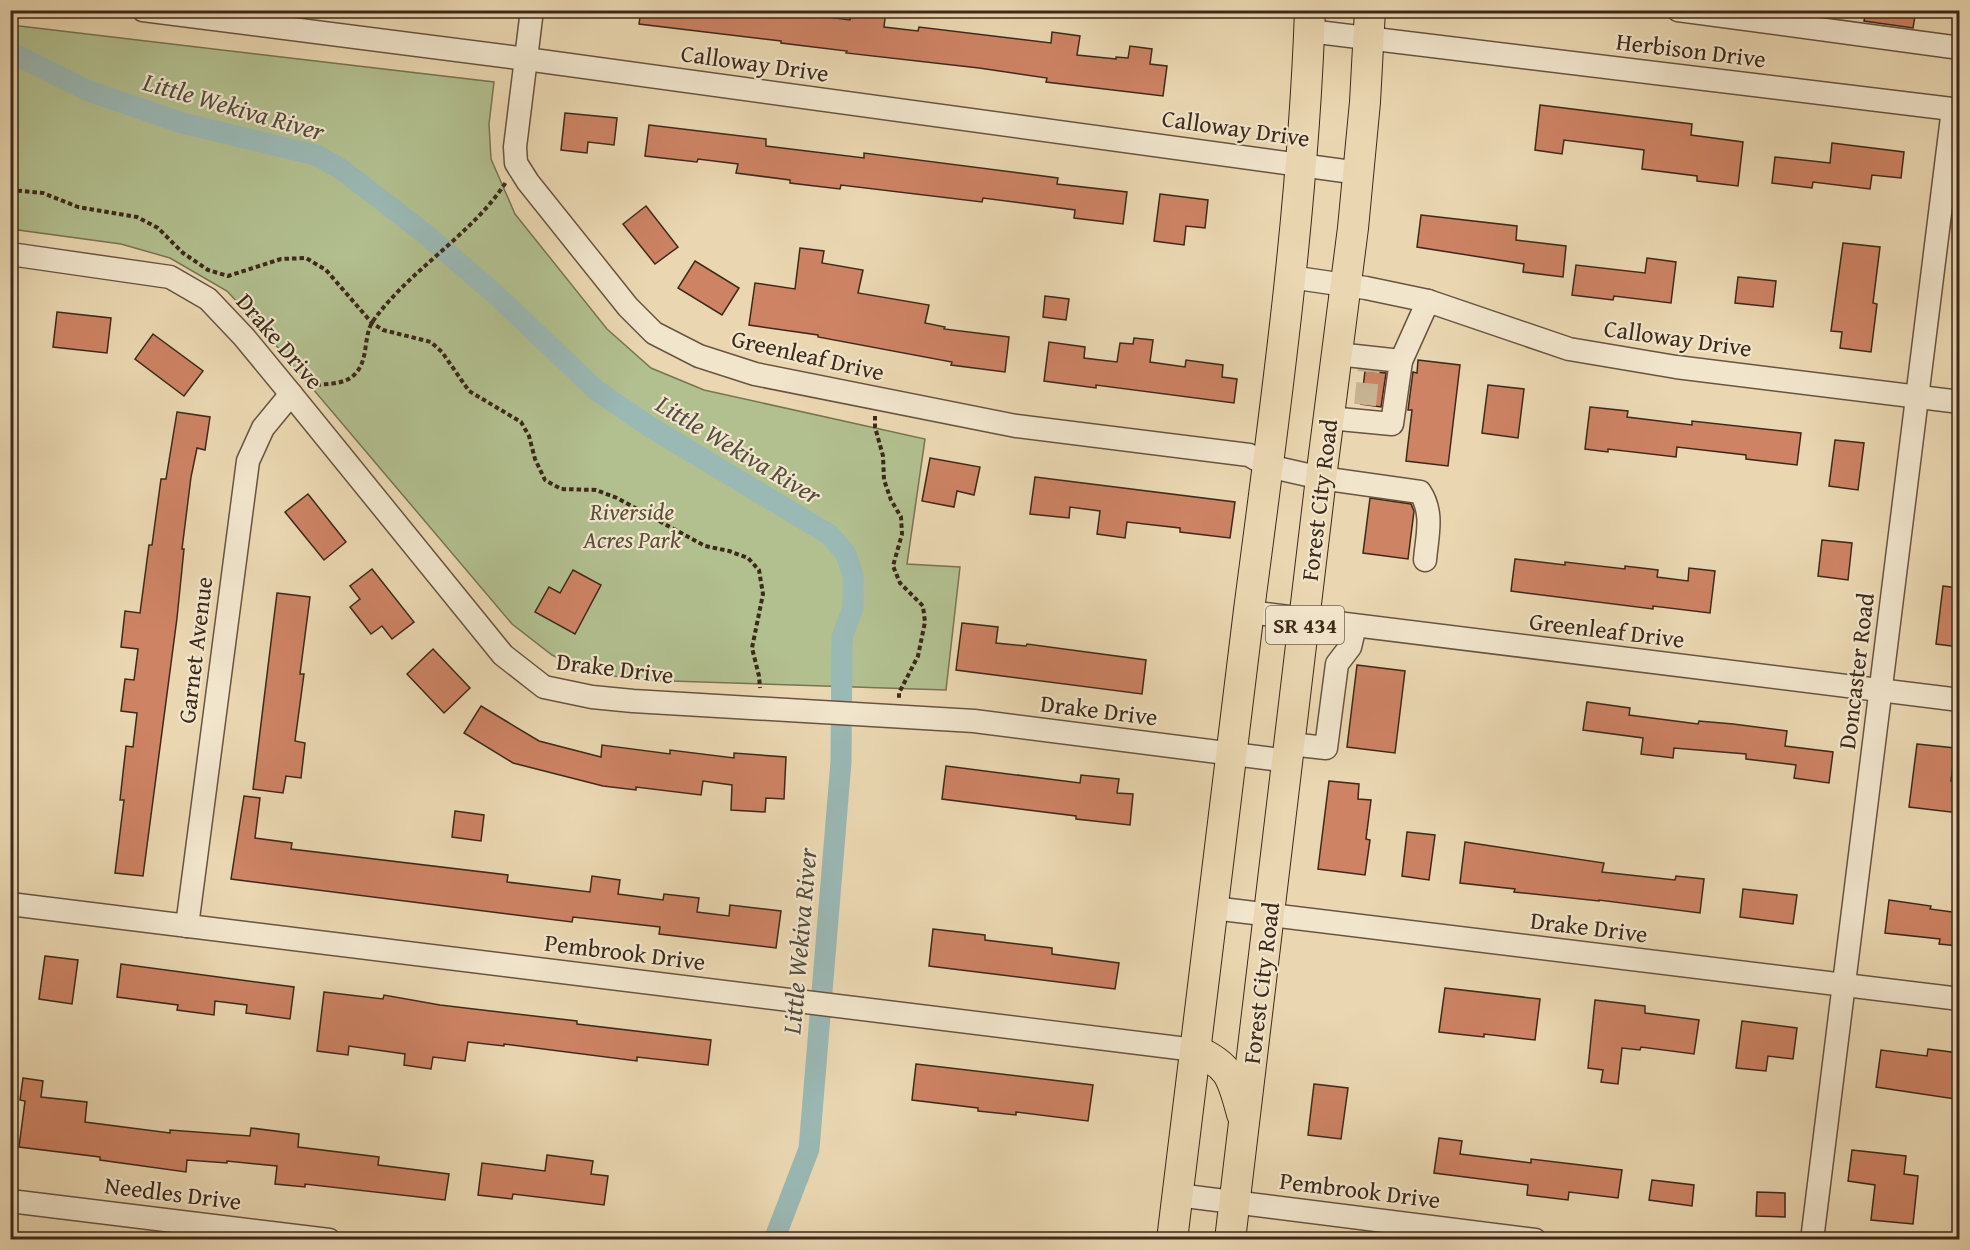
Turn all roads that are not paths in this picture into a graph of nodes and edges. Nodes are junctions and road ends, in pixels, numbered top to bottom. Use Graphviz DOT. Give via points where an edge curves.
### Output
graph roads {
  1 [pos="143,10"];
  2 [pos="532,10"];
  3 [pos="1678,10"];
  4 [pos="1309,21"];
  5 [pos="1370,24"];
  6 [pos="1959,48"];
  7 [pos="526,59"];
  8 [pos="1956,110"];
  9 [pos="1301,165"];
  10 [pos="1359,173"];
  11 [pos="10,254"];
  12 [pos="1290,277"];
  13 [pos="1346,285"];
  14 [pos="1428,302"];
  15 [pos="1337,354"];
  16 [pos="1401,361"];
  17 [pos="291,394"];
  18 [pos="1917,397"];
  19 [pos="1959,402"];
  20 [pos="1329,418"];
  21 [pos="1268,466"];
  22 [pos="1321,478"];
  23 [pos="1425,560"];
  24 [pos="1249,612"];
  25 [pos="1305,619"];
  26 [pos="1355,626"];
  27 [pos="1298,679"];
  28 [pos="1334,684"];
  29 [pos="1881,689"];
  30 [pos="1959,700"];
  31 [pos="1289,752"];
  32 [pos="1231,753"];
  33 [pos="10,904"];
  34 [pos="1213,908"];
  35 [pos="1269,916"];
  36 [pos="187,926"];
  37 [pos="1844,985"];
  38 [pos="1959,999"];
  39 [pos="1195,1050"];
  40 [pos="1244,1123"];
  41 [pos="1177,1195"];
  42 [pos="10,1201"];
  43 [pos="1234,1202"];
  44 [pos="329,1239"];
  45 [pos="1172,1239"];
  46 [pos="1230,1239"];
  47 [pos="1535,1239"];
  48 [pos="1812,1239"];
  1 -- 7 [label="street, Calloway Drive"];
  2 -- 7 [label="street"];
  3 -- 6 [label="street"];
  4 -- 5 [label="street, Herbison Drive"];
  4 -- 9 [label="main road, SR 434"];
  5 -- 8 [label="street, Herbison Drive"];
  5 -- 10 [label="main road, Forest City Road / SR 434"];
  7 -- 9 [label="street, Calloway Drive"];
  7 -- 21 [label="street, Greenleaf Drive" via="516,163 628,307 654,333 699,356 755,374 1016,426 1249,455"];
  8 -- 18 [label="street, Doncaster Road"];
  9 -- 10 [label="street, Calloway Drive"];
  9 -- 12 [label="main road, SR 434"];
  10 -- 13 [label="main road, Forest City Road / SR 434"];
  11 -- 17 [label="street, Drake Drive" via="170,277 208,299"];
  12 -- 13 [label="street, Calloway Drive"];
  12 -- 21 [label="main road, SR 434"];
  13 -- 14 [label="street, Calloway Drive"];
  13 -- 15 [label="main road, Forest City Road / SR 434"];
  14 -- 16 [label="street"];
  14 -- 18 [label="street, Calloway Drive" via="1569,349 1676,367"];
  15 -- 16 [label="street" via="1370,363"];
  15 -- 20 [label="main road, Forest City Road / SR 434"];
  16 -- 20 [label="street" via="1392,424 1364,413"];
  17 -- 32 [label="street, Drake Drive" via="502,655 543,687 633,702 974,721"];
  17 -- 36 [label="street, Garnet Avenue" via="263,428 248,461"];
  18 -- 19 [label="street, Calloway Drive"];
  18 -- 29 [label="street, Doncaster Road"];
  20 -- 22 [label="main road, Forest City Road / SR 434"];
  21 -- 22 [label="street, Greenleaf Drive"];
  21 -- 24 [label="main road, SR 434"];
  22 -- 23 [label="street, Greenleaf Drive" via="1420,492 1429,515"];
  22 -- 25 [label="main road, Forest City Road / SR 434"];
  24 -- 25 [label="street, Greenleaf Drive"];
  24 -- 32 [label="main road, SR 434"];
  25 -- 26 [label="street, Greenleaf Drive"];
  25 -- 27 [label="main road, Forest City Road / SR 434"];
  26 -- 28 [label="street" via="1350,647 1337,664"];
  26 -- 29 [label="street, Greenleaf Drive"];
  27 -- 28 [label="street"];
  27 -- 31 [label="main road, Forest City Road / SR 434"];
  28 -- 31 [label="street, Drake Drive" via="1326,748"];
  29 -- 30 [label="street, Greenleaf Drive"];
  29 -- 37 [label="street, Doncaster Road"];
  31 -- 32 [label="street, Drake Drive"];
  31 -- 35 [label="main road, Forest City Road / SR 434"];
  32 -- 34 [label="main road, SR 434"];
  33 -- 36 [label="street, Pembrook Drive"];
  34 -- 35 [label="street, Drake Drive"];
  34 -- 39 [label="main road, SR 434"];
  35 -- 37 [label="street, Drake Drive"];
  35 -- 40 [label="main road, Forest City Road / SR 434"];
  36 -- 39 [label="street, Pembrook Drive"];
  37 -- 38 [label="street, Drake Drive"];
  37 -- 48 [label="street, Doncaster Road"];
  39 -- 40 [label="main road" via="1216,1060 1232,1080"];
  39 -- 41 [label="main road, SR 434"];
  40 -- 43 [label="main road, Forest City Road / SR 434"];
  41 -- 43 [label="street, Pembrook Drive"];
  41 -- 45 [label="main road, SR 434"];
  42 -- 44 [label="street, Needles Drive"];
  43 -- 46 [label="main road, Forest City Road / SR 434"];
  43 -- 47 [label="street, Pembrook Drive"];
}
